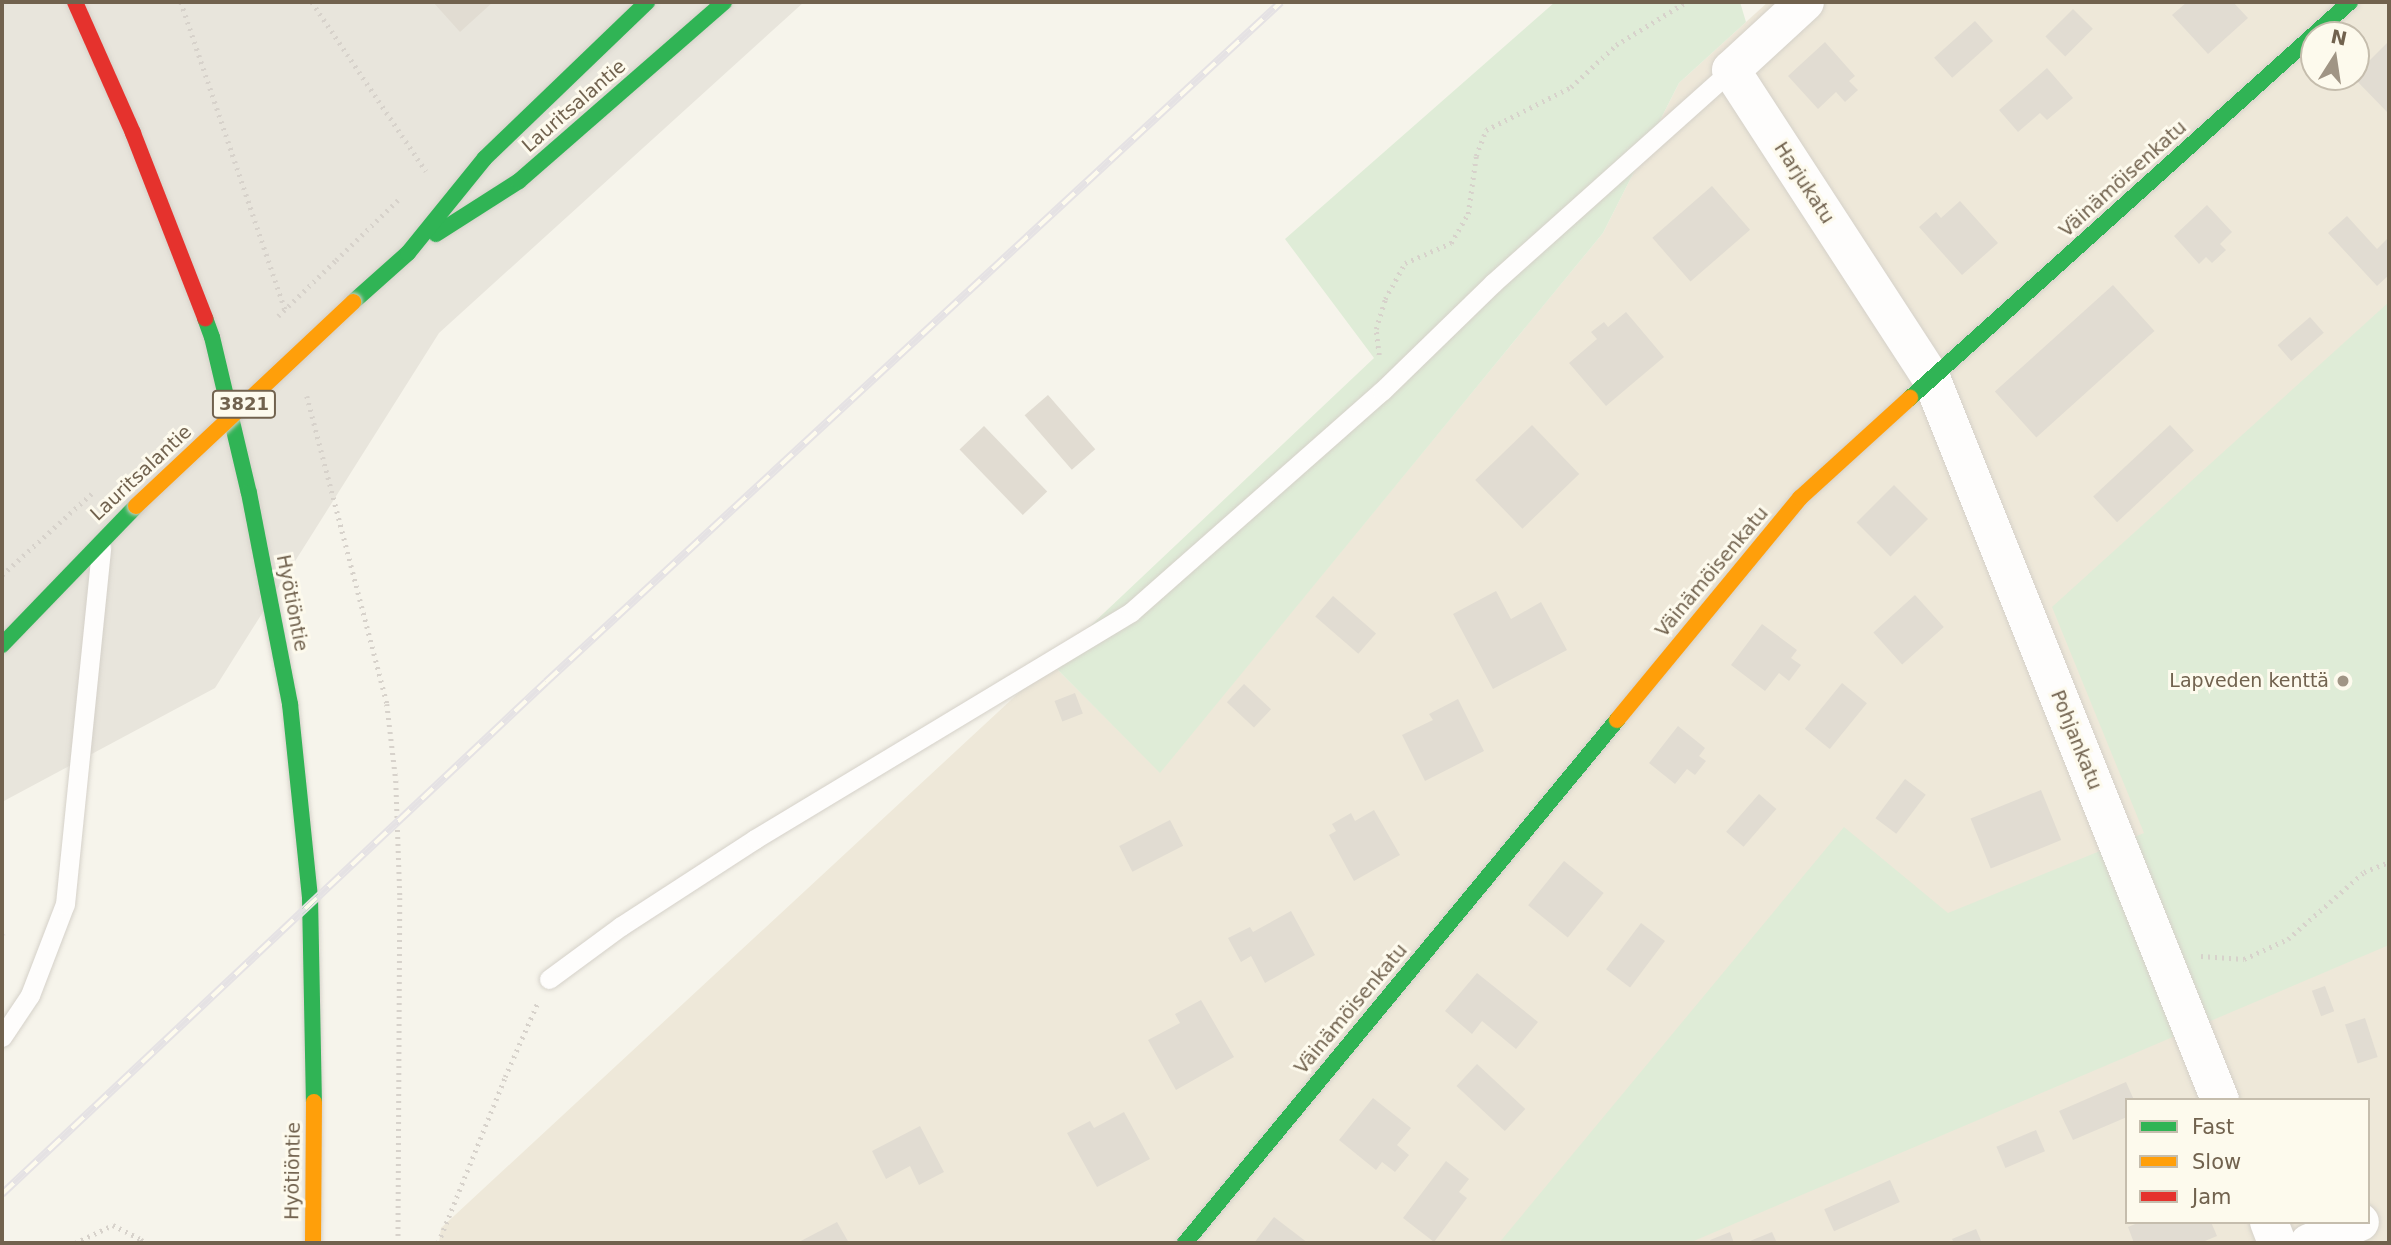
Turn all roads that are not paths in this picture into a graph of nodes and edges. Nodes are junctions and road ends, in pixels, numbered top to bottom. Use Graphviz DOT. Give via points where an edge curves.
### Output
graph roads {
  1 [pos="75,2"];
  2 [pos="647,2"];
  3 [pos="724,2"];
  4 [pos="1805,2"];
  5 [pos="2350,2"];
  6 [pos="1731,70"];
  7 [pos="408,253"];
  8 [pos="1932,380"];
  9 [pos="102,538"];
  10 [pos="2,646"];
  11 [pos="549,979"];
  12 [pos="2,1037"];
  13 [pos="2219,1098"];
  14 [pos="2389,1210"];
  15 [pos="2370,1218"];
  16 [pos="2270,1224"];
  17 [pos="2355,1224"];
  18 [pos="313,1243"];
  19 [pos="1185,1243"];
  20 [pos="2277,1243"];
  21 [pos="2309,1243"];
  1 -- 18 [label="main road, Hyötiöntie" via="133,133 212,337 249,493 285,678 310,897"];
  2 -- 7 [label="main road, Lauritsalantie" via="485,158"];
  3 -- 7 [label="main road, Lauritsalantie / 3821" via="519,181"];
  4 -- 6 [label="street"];
  5 -- 8 [label="main road, Väinämöisenkatu"];
  6 -- 8 [label="street, Harjukatu"];
  6 -- 11 [label="lane" via="1493,283 1382,391 1131,612 755,839"];
  7 -- 9 [label="main road, Lauritsalantie / 3821, bridge"];
  8 -- 13 [label="street, Pohjankatu"];
  8 -- 19 [label="main road, Väinämöisenkatu" via="1800,498"];
  9 -- 10 [label="main road, Lauritsalantie / 3821"];
  9 -- 12 [label="lane" via="65,904 30,995"];
  14 -- 15 [label="street"];
  16 -- 20 [label="street"];
  17 -- 21 [label="street"];
}
